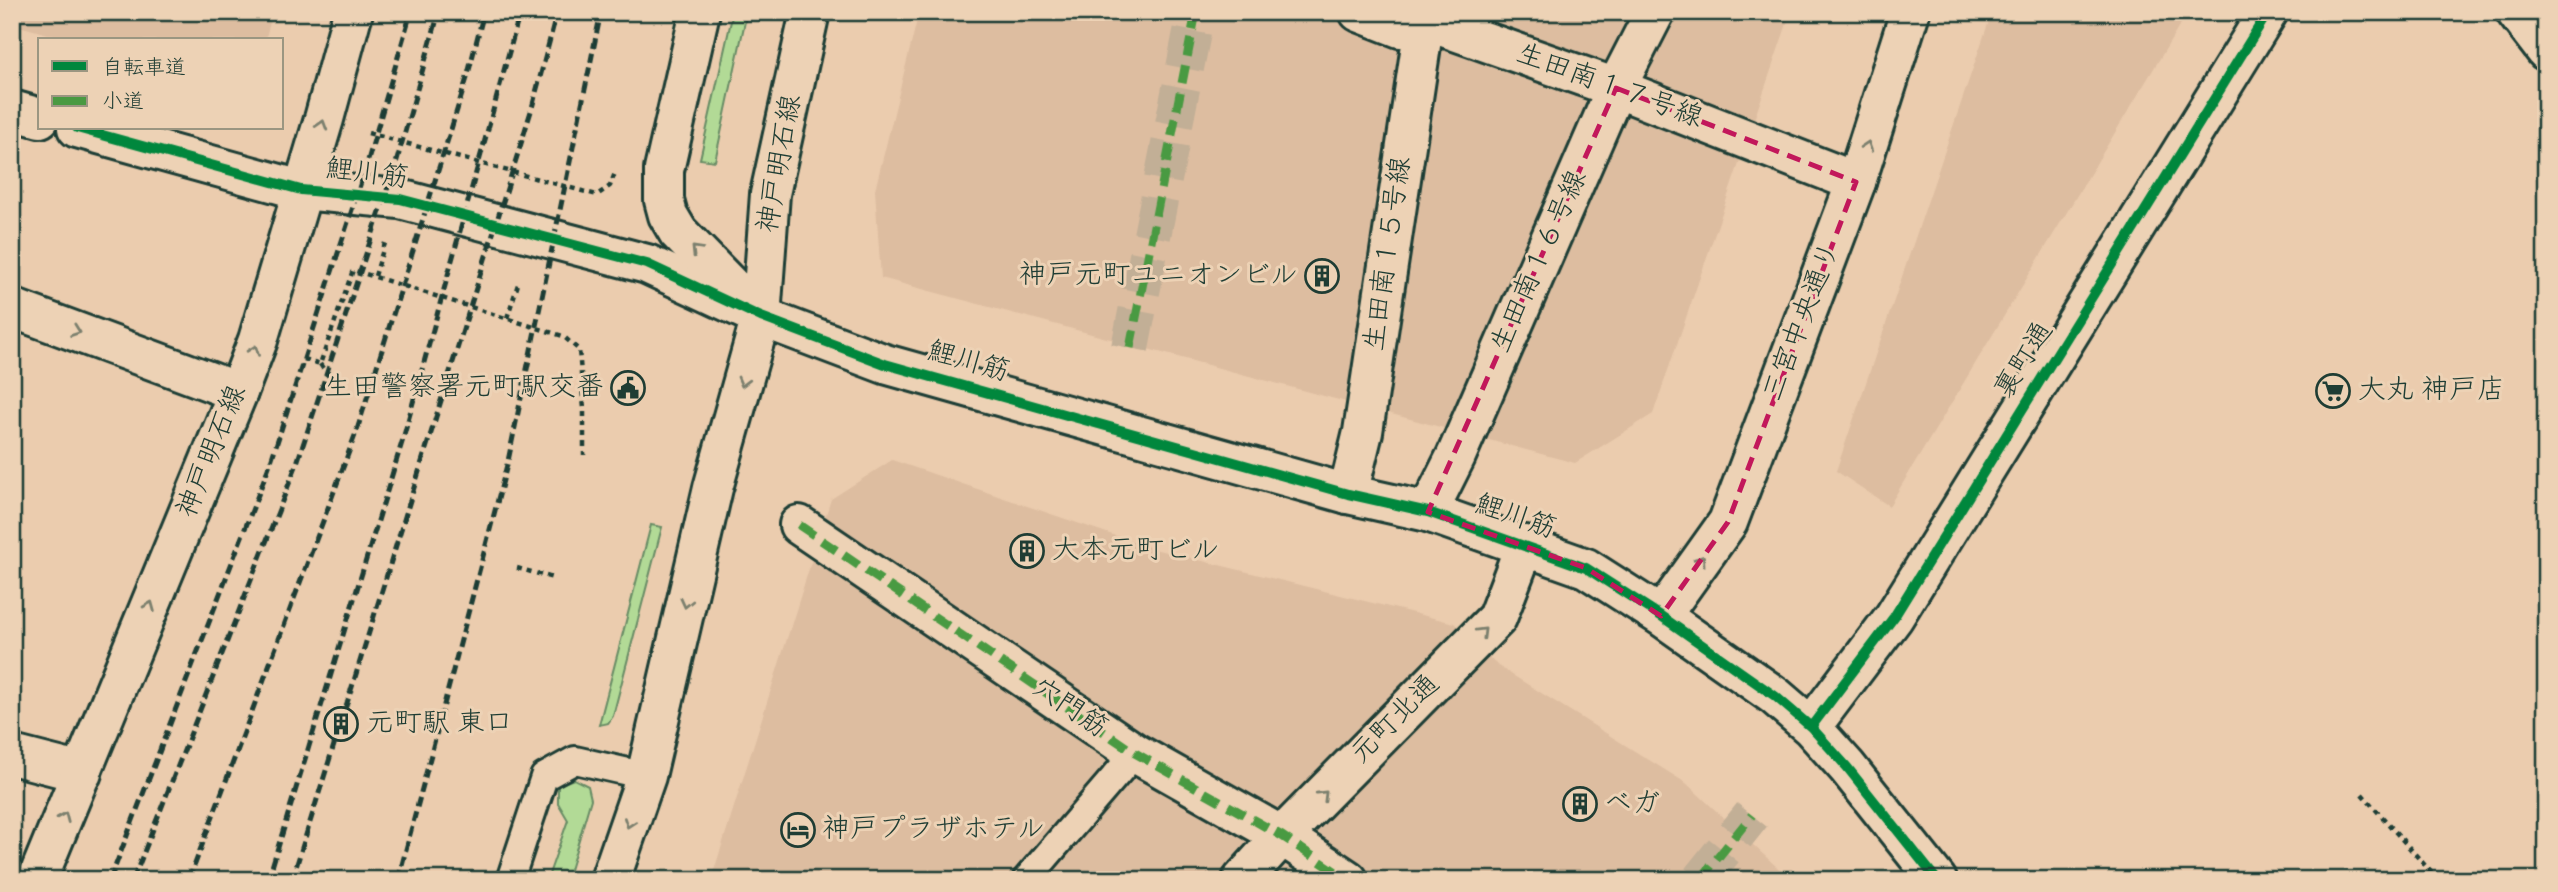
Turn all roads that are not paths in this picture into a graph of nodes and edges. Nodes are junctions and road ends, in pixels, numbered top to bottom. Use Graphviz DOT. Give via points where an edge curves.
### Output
graph roads {
  1 [pos="353,12"];
  2 [pos="700,12"];
  3 [pos="810,12"];
  4 [pos="1359,12"];
  5 [pos="1655,12"];
  6 [pos="1910,12"];
  7 [pos="2268,12"];
  8 [pos="2516,12"];
  9 [pos="1425,16"];
  10 [pos="2546,51"];
  11 [pos="1616,88"];
  12 [pos="12,110"];
  13 [pos="38,117"];
  14 [pos="84,130"];
  15 [pos="1856,182"];
  16 [pos="301,190"];
  17 [pos="12,308"];
  18 [pos="761,317"];
  19 [pos="238,392"];
  20 [pos="1348,495"];
  21 [pos="1428,512"];
  22 [pos="799,524"];
  23 [pos="1525,545"];
  24 [pos="1661,615"];
  25 [pos="1811,727"];
  26 [pos="1135,753"];
  27 [pos="12,755"];
  28 [pos="82,773"];
  29 [pos="646,776"];
  30 [pos="1283,836"];
  31 [pos="37,880"];
  32 [pos="510,880"];
  33 [pos="610,880"];
  34 [pos="1026,880"];
  35 [pos="1242,880"];
  36 [pos="1348,880"];
  37 [pos="1937,880"];
  16 -- 1 [label="street, 神戸明石線, one-way"];
  18 -- 2 [label="street, one-way" via="678,232 664,200 664,170"];
  3 -- 18 [label="street, 神戸明石線" via="770,194"];
  4 -- 9 [label="street, 生田南１７号線" via="1401,28"];
  5 -- 11 [label="street, 生田南１６号線"];
  15 -- 6 [label="street, 三宮中央通り, one-way"];
  7 -- 25 [label="street, 裏町通" via="1894,617"];
  8 -- 10 [label="street"];
  9 -- 11 [label="street, 生田南１７号線"];
  9 -- 20 [label="street, 生田南１５号線" via="1363,432"];
  11 -- 15 [label="street, 生田南１７号線"];
  11 -- 21 [label="street, 生田南１６号線"];
  12 -- 13 [label="street"];
  14 -- 16 [label="street, 鯉川筋"];
  24 -- 15 [label="street, 三宮中央通り, one-way" via="1728,522"];
  16 -- 18 [label="street, 鯉川筋" via="400,199 647,264"];
  19 -- 16 [label="street, 神戸明石線, one-way" via="258,340"];
  17 -- 19 [label="street, one-way"];
  18 -- 20 [label="street, 鯉川筋" via="885,363"];
  18 -- 29 [label="street, 神戸明石線, one-way" via="713,488"];
  28 -- 19 [label="street, 神戸明石線, one-way"];
  20 -- 21 [label="street, 鯉川筋"];
  21 -- 23 [label="street, 鯉川筋"];
  22 -- 26 [label="street, 穴門筋"];
  23 -- 24 [label="street, 鯉川筋" via="1586,568"];
  30 -- 23 [label="street, 元町北通, one-way" via="1497,618"];
  24 -- 25 [label="street, 鯉川筋"];
  25 -- 37 [label="street, 鯉川筋"];
  26 -- 30 [label="street, 穴門筋"];
  26 -- 34 [label="lane"];
  27 -- 28 [label="street"];
  31 -- 28 [label="street, 神戸明石線, one-way"];
  29 -- 32 [label="lane" via="575,760 544,777"];
  29 -- 33 [label="street, 神戸明石線, one-way"];
  30 -- 35 [label="street, 元町北通"];
  30 -- 36 [label="street, 穴門筋"];
}
